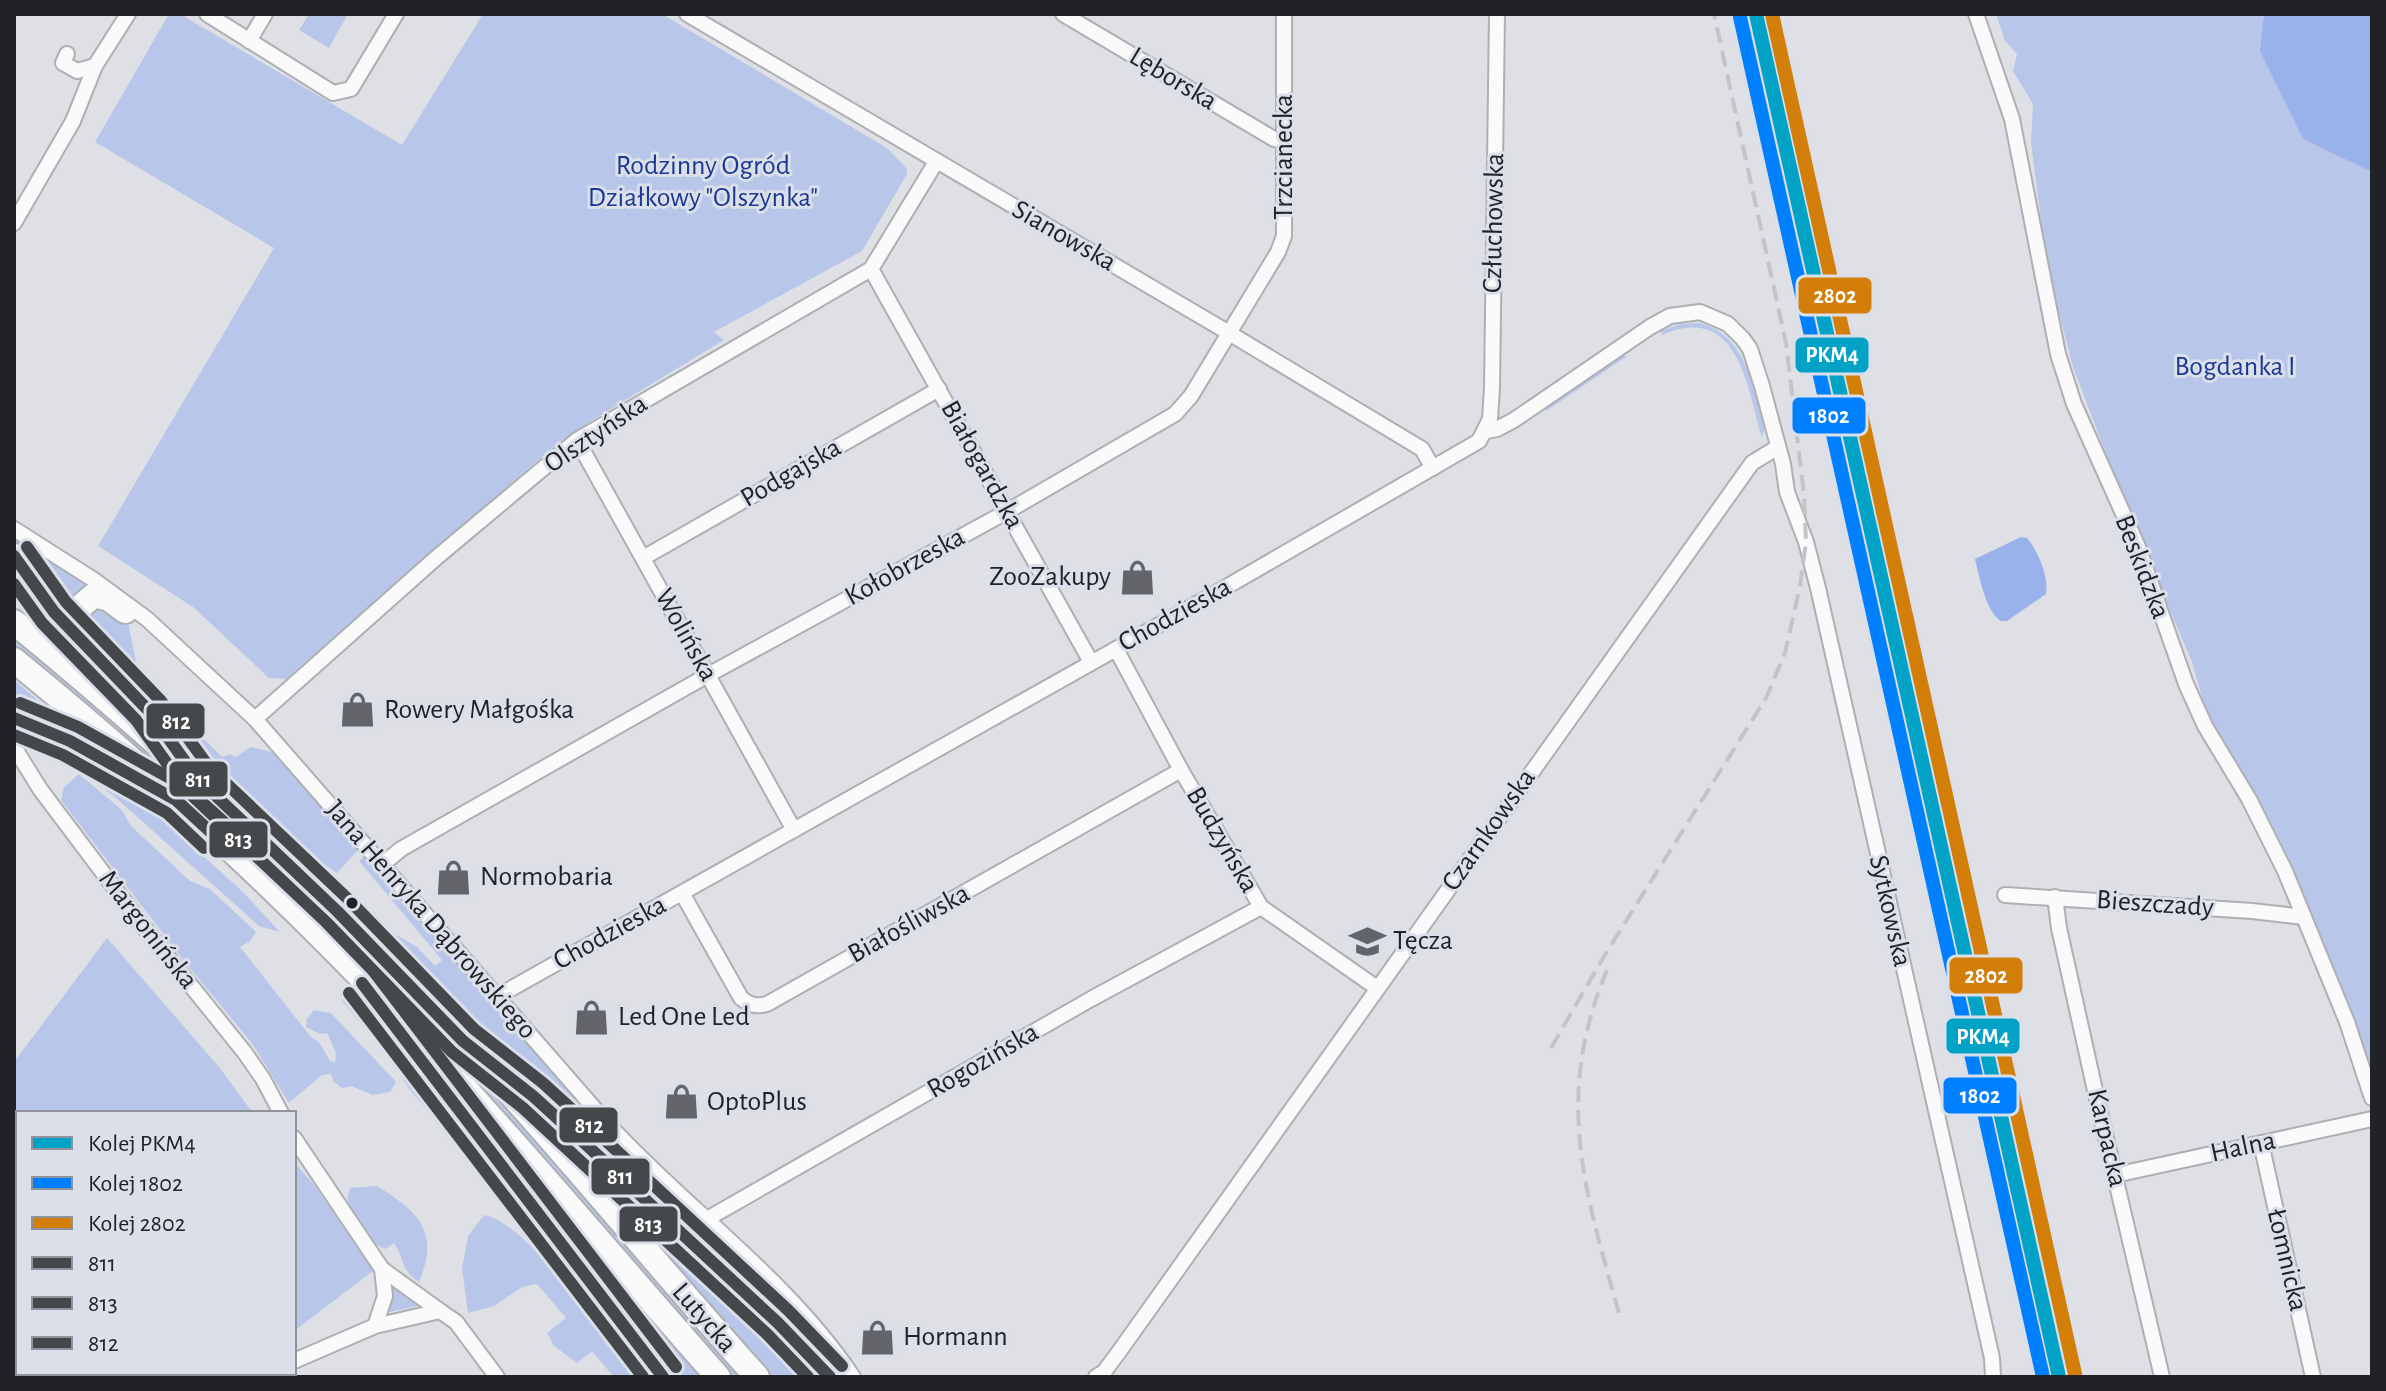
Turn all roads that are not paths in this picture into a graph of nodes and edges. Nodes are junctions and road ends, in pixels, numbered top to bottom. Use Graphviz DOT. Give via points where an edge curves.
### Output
graph roads {
  1 [pos="128,14"];
  2 [pos="207,14"];
  3 [pos="265,14"];
  4 [pos="396,14"];
  5 [pos="687,14"];
  6 [pos="1063,14"];
  7 [pos="1284,14"];
  8 [pos="1497,14"];
  9 [pos="1976,14"];
  10 [pos="249,41"];
  11 [pos="67,54"];
  12 [pos="95,66"];
  13 [pos="1283,141"];
  14 [pos="936,162"];
  15 [pos="14,223"];
  16 [pos="871,269"];
  17 [pos="1228,332"];
  18 [pos="939,389"];
  19 [pos="1486,431"];
  20 [pos="577,440"];
  21 [pos="1778,447"];
  22 [pos="1433,468"];
  23 [pos="1008,511"];
  24 [pos="14,529"];
  25 [pos="14,556"];
  26 [pos="643,558"];
  27 [pos="125,611"];
  28 [pos="14,622"];
  29 [pos="76,633"];
  30 [pos="1116,649"];
  31 [pos="14,660"];
  32 [pos="1091,662"];
  33 [pos="708,675"];
  34 [pos="14,718"];
  35 [pos="255,719"];
  36 [pos="14,747"];
  37 [pos="1181,770"];
  38 [pos="197,778"];
  39 [pos="176,800"];
  40 [pos="794,830"];
  41 [pos="383,864"];
  42 [pos="682,893"];
  43 [pos="2005,895"];
  44 [pos="2055,897"];
  45 [pos="1261,907"];
  46 [pos="2304,917"];
  47 [pos="344,960"];
  48 [pos="1377,988"];
  49 [pos="498,996"];
  50 [pos="463,1041"];
  51 [pos="2372,1098"];
  52 [pos="280,1111"];
  53 [pos="2372,1119"];
  54 [pos="296,1141"];
  55 [pos="2261,1143"];
  56 [pos="2115,1175"];
  57 [pos="707,1219"];
  58 [pos="382,1269"];
  59 [pos="440,1311"];
  60 [pos="375,1326"];
  61 [pos="296,1360"];
  62 [pos="497,1377"];
  63 [pos="663,1377"];
  64 [pos="718,1377"];
  65 [pos="757,1377"];
  66 [pos="830,1377"];
  67 [pos="853,1377"];
  68 [pos="1096,1377"];
  69 [pos="1993,1377"];
  70 [pos="2162,1377"];
  71 [pos="2313,1377"];
  1 -- 12 [label="street"];
  2 -- 10 [label="street"];
  3 -- 10 [label="street"];
  4 -- 10 [label="street" via="351,89 342,93 333,93"];
  5 -- 14 [label="street, Sianowska"];
  6 -- 13 [label="street, Lęborska"];
  7 -- 13 [label="street, Trzcianecka"];
  8 -- 19 [label="street, Człuchowska" via="1492,388"];
  9 -- 46 [label="street, Beskidzka" via="2012,119 2058,354 2074,404 2138,547 2186,684 2260,819"];
  11 -- 12 [label="street" via="63,63 77,71"];
  12 -- 15 [label="street" via="73,121"];
  13 -- 17 [label="street, Trzcianecka" via="1284,236"];
  14 -- 16 [label="street, Olsztyńska"];
  14 -- 17 [label="street, Sianowska"];
  16 -- 18 [label="street, Białogardzka"];
  16 -- 20 [label="street, Olsztyńska"];
  17 -- 22 [label="street, Sianowska" via="1422,449"];
  17 -- 23 [label="street, Kołobrzeska" via="1183,408"];
  18 -- 23 [label="street, Białogardzka"];
  18 -- 26 [label="street, Podgajska"];
  19 -- 21 [label="street, Chodzieska" via="1514,420 1660,320 1700,312 1728,324 1750,349"];
  19 -- 22 [label="street, Chodzieska" via="1467,450"];
  20 -- 26 [label="street, Wolińska"];
  20 -- 35 [label="street, Olsztyńska"];
  21 -- 48 [label="street, Czarnkowska" via="1752,463"];
  21 -- 69 [label="street, Sytkowska" via="1818,588"];
  22 -- 30 [label="street, Chodzieska"];
  23 -- 32 [label="street, Białogardzka"];
  23 -- 33 [label="street, Kołobrzeska"];
  24 -- 35 [label="street, Jana Henryka Dąbrowskiego" via="147,619"];
  25 -- 29 [label="main road"];
  26 -- 33 [label="street, Wolińska"];
  27 -- 29 [label="main road" via="94,595 79,608"];
  28 -- 38 [label="main road, Jana Henryka Dąbrowskiego"];
  29 -- 38 [label="main road" via="148,710"];
  30 -- 32 [label="street, Chodzieska"];
  30 -- 37 [label="street, Budzyńska"];
  31 -- 39 [label="main road"];
  32 -- 40 [label="street, Chodzieska"];
  33 -- 40 [label="street, Wolińska"];
  33 -- 41 [label="street, Kołobrzeska"];
  34 -- 39 [label="main road" via="70,741"];
  35 -- 41 [label="street, Jana Henryka Dąbrowskiego"];
  36 -- 52 [label="street, Margonińska" via="143,926 245,1053"];
  37 -- 42 [label="street, Białośliwska" via="767,1004 748,1004 741,998"];
  37 -- 45 [label="street, Budzyńska"];
  38 -- 50 [label="main road, Jana Henryka Dąbrowskiego"];
  39 -- 47 [label="main road"];
  40 -- 42 [label="street, Chodzieska"];
  41 -- 49 [label="street, Jana Henryka Dąbrowskiego"];
  42 -- 49 [label="street, Chodzieska"];
  43 -- 44 [label="street, Bieszczady"];
  44 -- 46 [label="street, Bieszczady"];
  44 -- 56 [label="street, Karpacka"];
  45 -- 48 [label="street, Budzyńska"];
  45 -- 57 [label="street, Rogozińska"];
  46 -- 51 [label="street, Beskidzka"];
  47 -- 63 [label="main road"];
  47 -- 64 [label="main road, Lutycka" via="498,1125"];
  48 -- 68 [label="street, Czarnkowska"];
  49 -- 57 [label="street, Jana Henryka Dąbrowskiego" via="623,1140"];
  50 -- 65 [label="main road, Lutycka"];
  50 -- 66 [label="main road" via="588,1146"];
  53 -- 55 [label="street, Halna"];
  54 -- 58 [label="street"];
  55 -- 56 [label="street, Halna"];
  55 -- 71 [label="street, Łomnicka"];
  56 -- 70 [label="street, Karpacka"];
  57 -- 67 [label="street, Jana Henryka Dąbrowskiego" via="788,1296"];
  58 -- 59 [label="street"];
  58 -- 60 [label="street" via="385,1296"];
  59 -- 60 [label="street"];
  59 -- 62 [label="street" via="456,1322"];
  60 -- 61 [label="street"];
}
